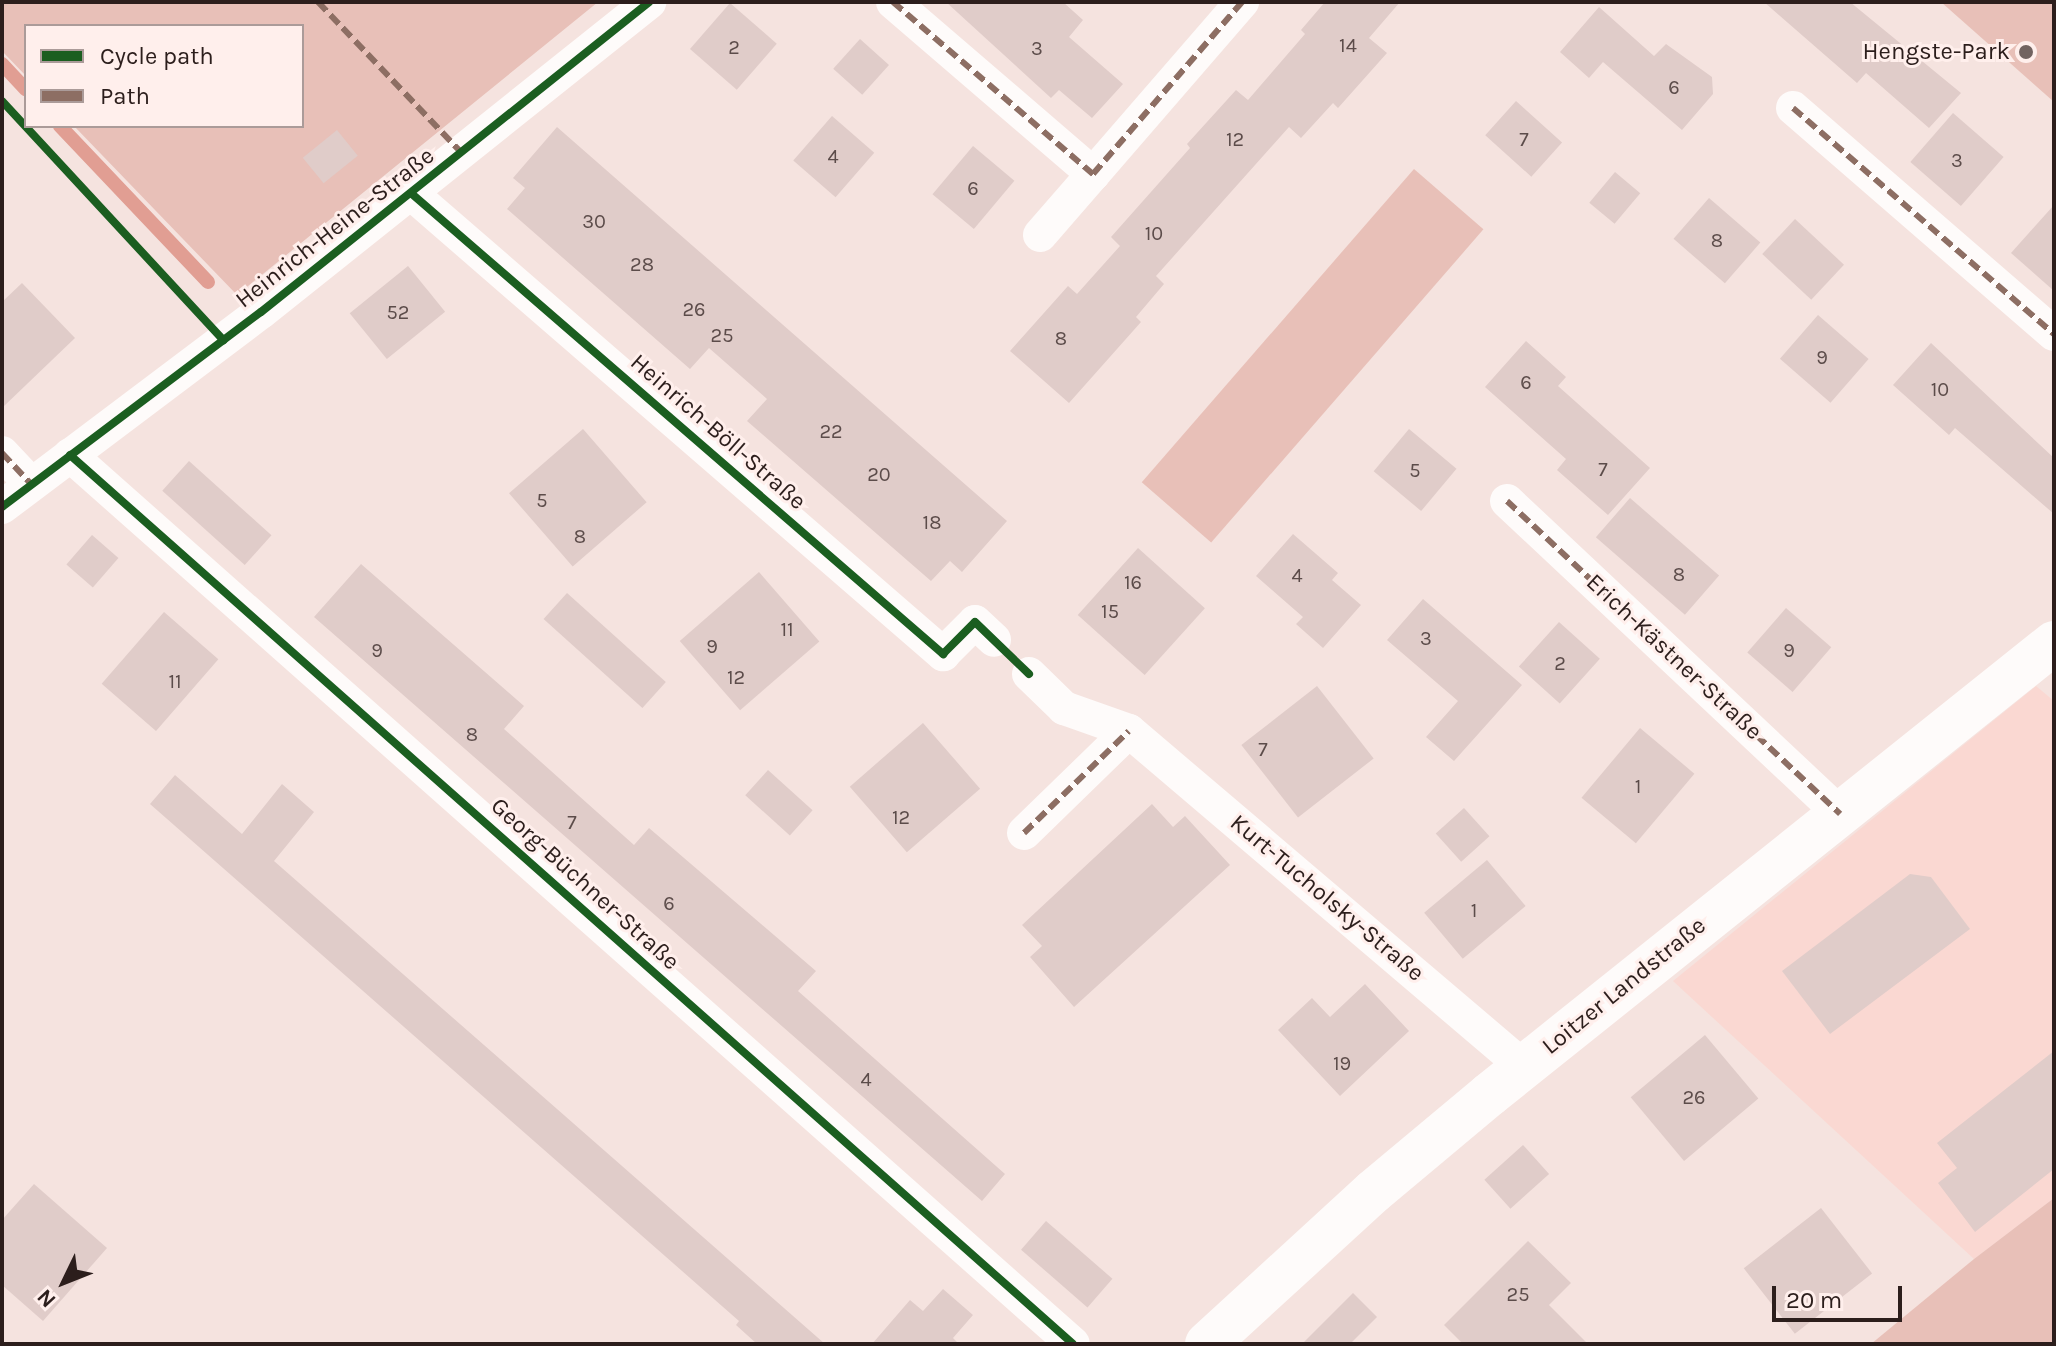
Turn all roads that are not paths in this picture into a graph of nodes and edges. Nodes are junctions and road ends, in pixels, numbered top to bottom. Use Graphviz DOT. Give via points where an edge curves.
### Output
graph roads {
  1 [pos="649,2"];
  2 [pos="893,2"];
  3 [pos="1242,2"];
  4 [pos="1793,108"];
  5 [pos="1093,174"];
  6 [pos="412,194"];
  7 [pos="1040,235"];
  8 [pos="2054,334"];
  9 [pos="2,453"];
  10 [pos="70,455"];
  11 [pos="31,484"];
  12 [pos="1507,501"];
  13 [pos="2,507"];
  14 [pos="994,640"];
  15 [pos="2054,643"];
  16 [pos="1029,674"];
  17 [pos="1129,731"];
  18 [pos="1840,814"];
  19 [pos="1024,833"];
  20 [pos="1524,1067"];
  21 [pos="1073,1344"];
  22 [pos="1207,1344"];
  1 -- 6 [label="street, Heinrich-Heine-Straße"];
  2 -- 5 [label="street"];
  3 -- 5 [label="street"];
  4 -- 8 [label="street"];
  5 -- 7 [label="street"];
  6 -- 10 [label="street, Heinrich-Heine-Straße"];
  6 -- 14 [label="street, Heinrich-Böll-Straße" via="943,654 975,622"];
  9 -- 11 [label="street"];
  10 -- 11 [label="street, Heinrich-Heine-Straße"];
  10 -- 21 [label="street, Georg-Büchner-Straße"];
  11 -- 13 [label="street, Heinrich-Heine-Straße"];
  12 -- 18 [label="street, Erich-Kästner-Straße"];
  15 -- 18 [label="main road, Loitzer Landstraße"];
  16 -- 17 [label="street, Kurt-Tucholsky-Straße" via="1064,708"];
  17 -- 19 [label="street"];
  17 -- 20 [label="street, Kurt-Tucholsky-Straße"];
  18 -- 20 [label="main road, Loitzer Landstraße"];
  20 -- 22 [label="main road, Loitzer Landstraße" via="1374,1191"];
}
